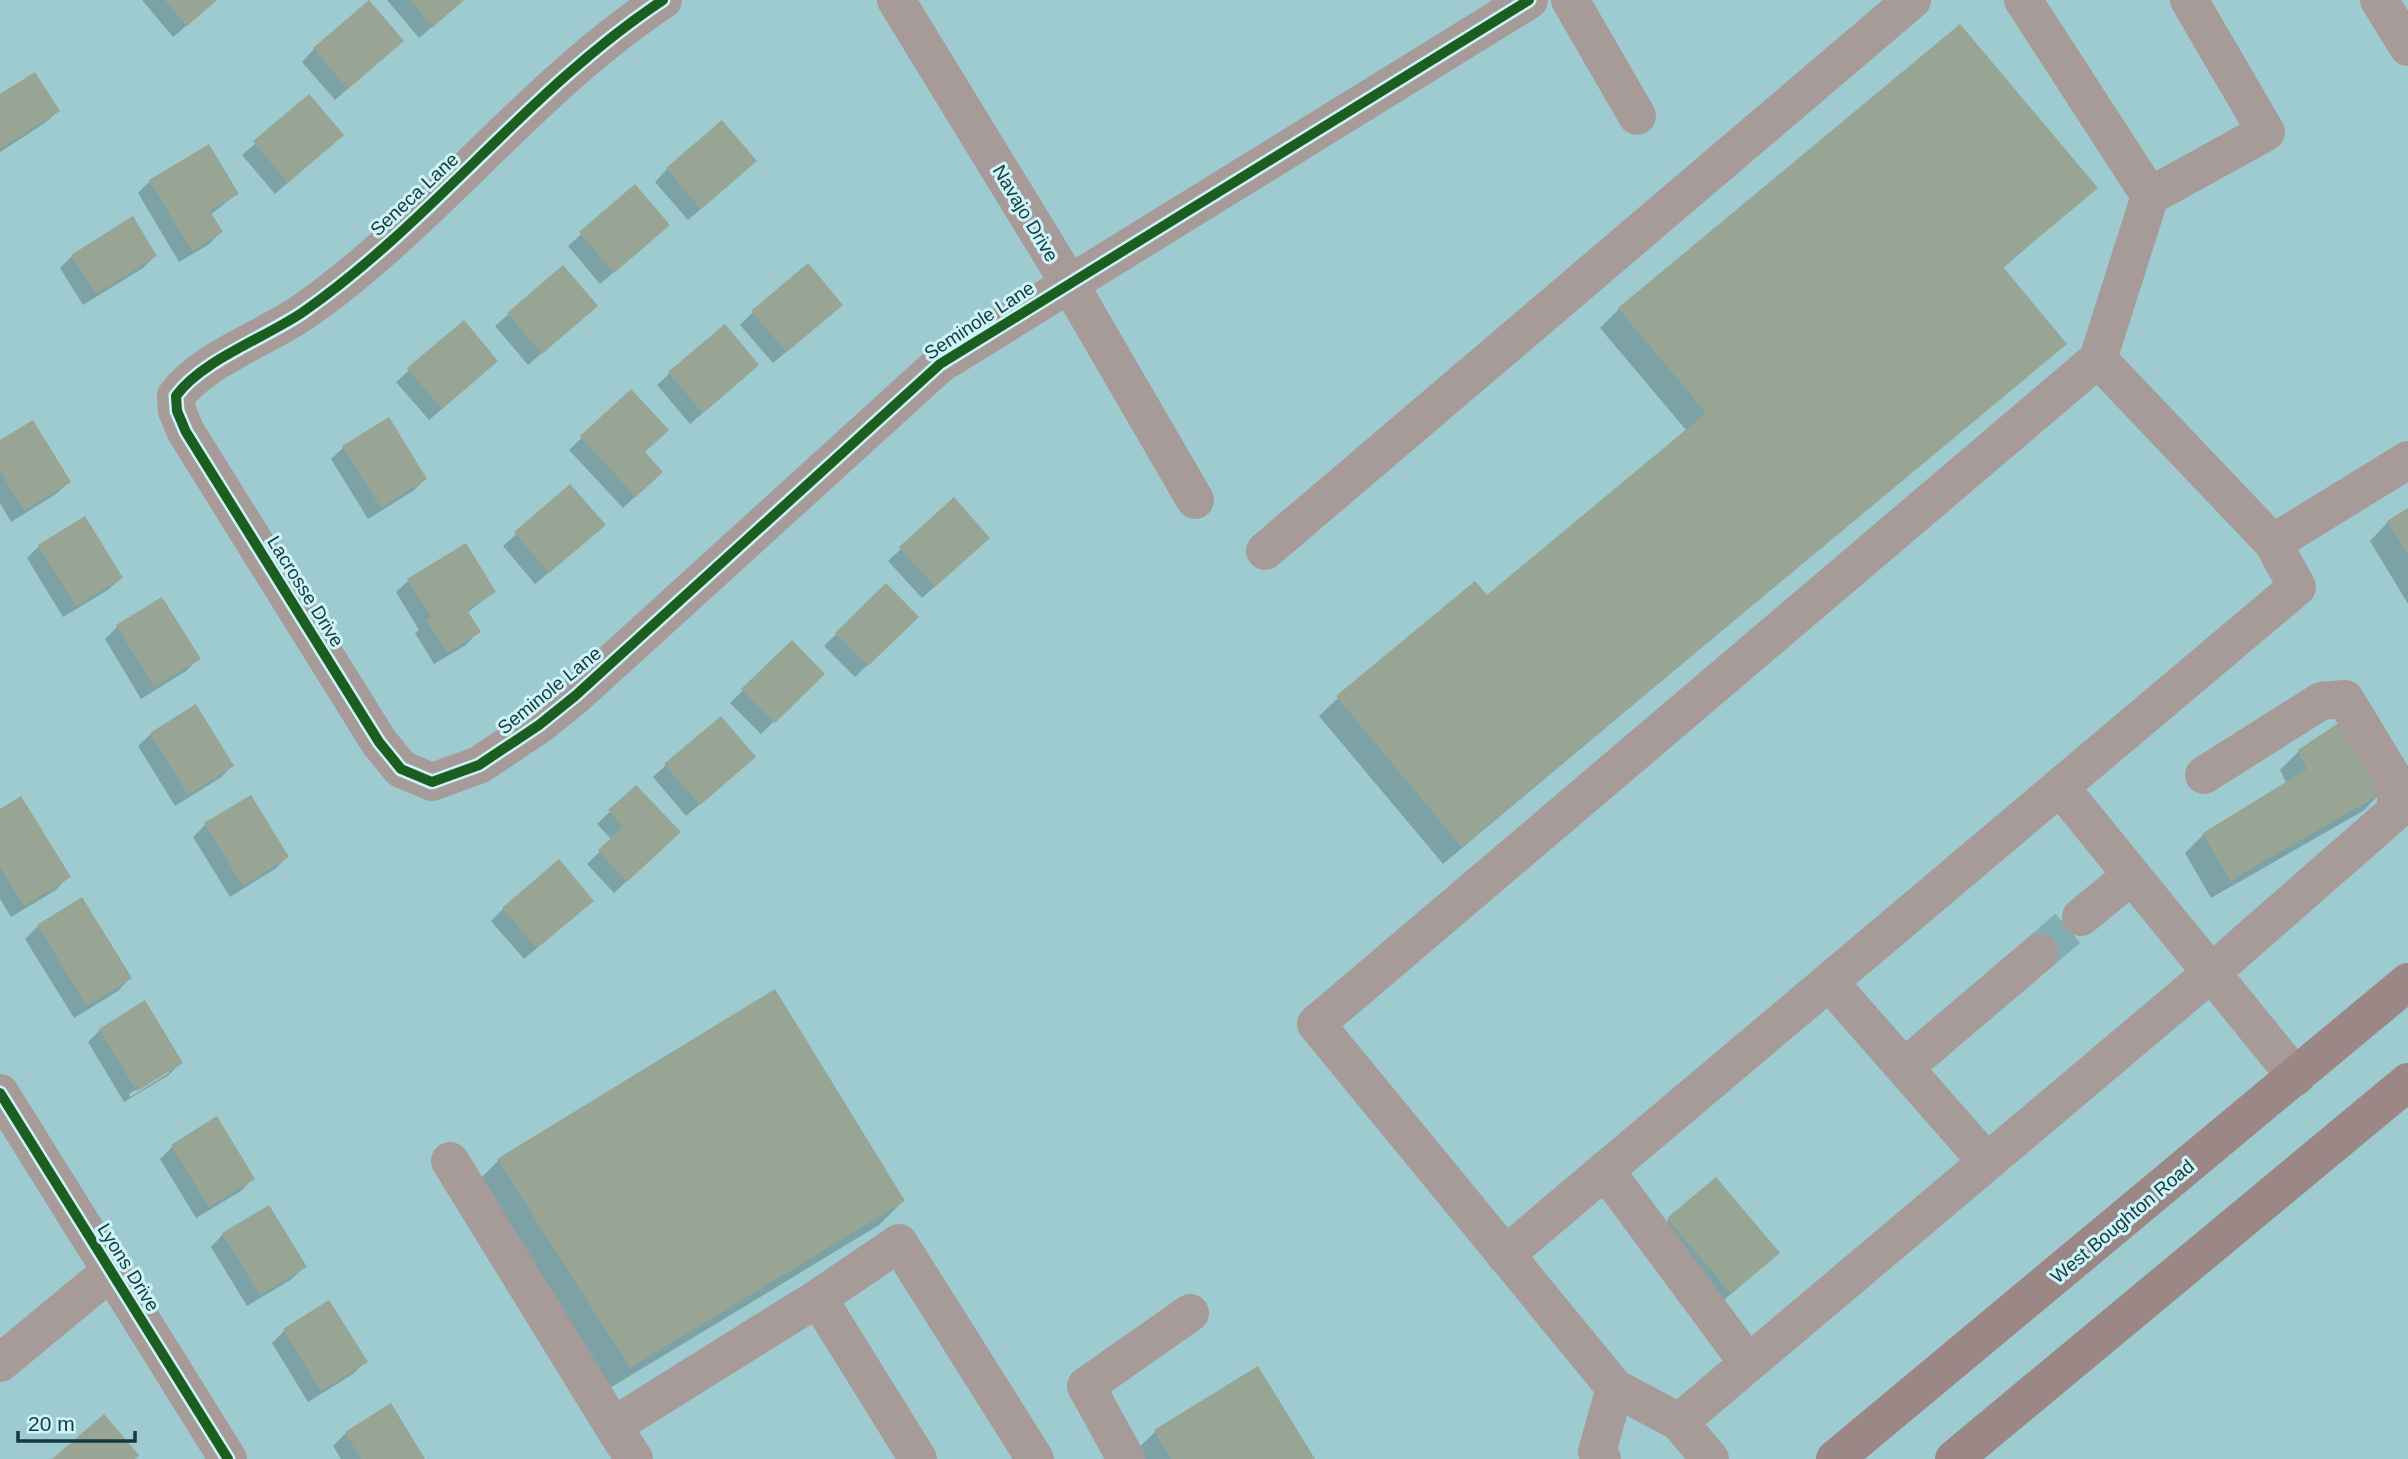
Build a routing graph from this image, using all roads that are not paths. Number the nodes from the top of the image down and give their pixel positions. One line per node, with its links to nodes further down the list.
1 (663, 0): 14 (street, Seneca Lane)
2 (896, 0): 12 (street, Navajo Drive)
3 (1529, 0): 12 (street, Seminole Lane)
4 (1570, 0): 10 (street)
5 (1912, 0): 18 (street)
6 (2023, 0): 11 (street)
7 (2189, 0): 11 (street)
8 (2383, 1): 9 (street)
9 (2408, 47)
10 (1637, 116)
11 (2150, 196): 13 (street)
12 (1069, 283): 16 (street, Navajo Drive); 20 (street, Seminole Lane)
13 (2098, 359): 17 (street); 35 (street)
14 (176, 396): 20 (street, Lacrosse Drive)
15 (2408, 460): 17 (street)
16 (1195, 500)
17 (2273, 543): 21 (street)
18 (1265, 551)
19 (2204, 775): 25 (street)
20 (432, 782)
21 (2060, 787): 22 (street); 26 (street)
22 (2122, 884): 23 (street); 25 (street)
23 (2081, 918)
24 (2039, 953): 28 (street)
25 (2211, 973): 29 (street); 33 (street)
26 (1829, 982): 28 (street); 34 (street)
27 (2408, 982): 29 (main road, West Boughton Road)
28 (1905, 1067): 33 (street)
29 (2296, 1077): 51 (main road, West Boughton Road)
30 (2408, 1083): 52 (main road)
31 (0, 1093): 36 (street, Lyons Drive)
32 (450, 1161): 43 (street)
33 (1987, 1162): 40 (street)
34 (1605, 1171): 35 (street); 40 (street)
35 (1505, 1255): 41 (street)
36 (111, 1271): 39 (street); 44 (street, Lyons Drive)
37 (818, 1298): 43 (street); 46 (street); 47 (street)
38 (1190, 1313): 48 (street)
39 (0, 1363)
40 (1748, 1363): 42 (street)
41 (1615, 1388): 42 (street); 49 (street)
42 (1679, 1422): 50 (street)
43 (613, 1426): 45 (street)
44 (228, 1459)
45 (634, 1459)
46 (918, 1459)
47 (1035, 1459)
48 (1126, 1459)
49 (1602, 1459)
50 (1710, 1459)
51 (1835, 1459)
52 (1954, 1459)

